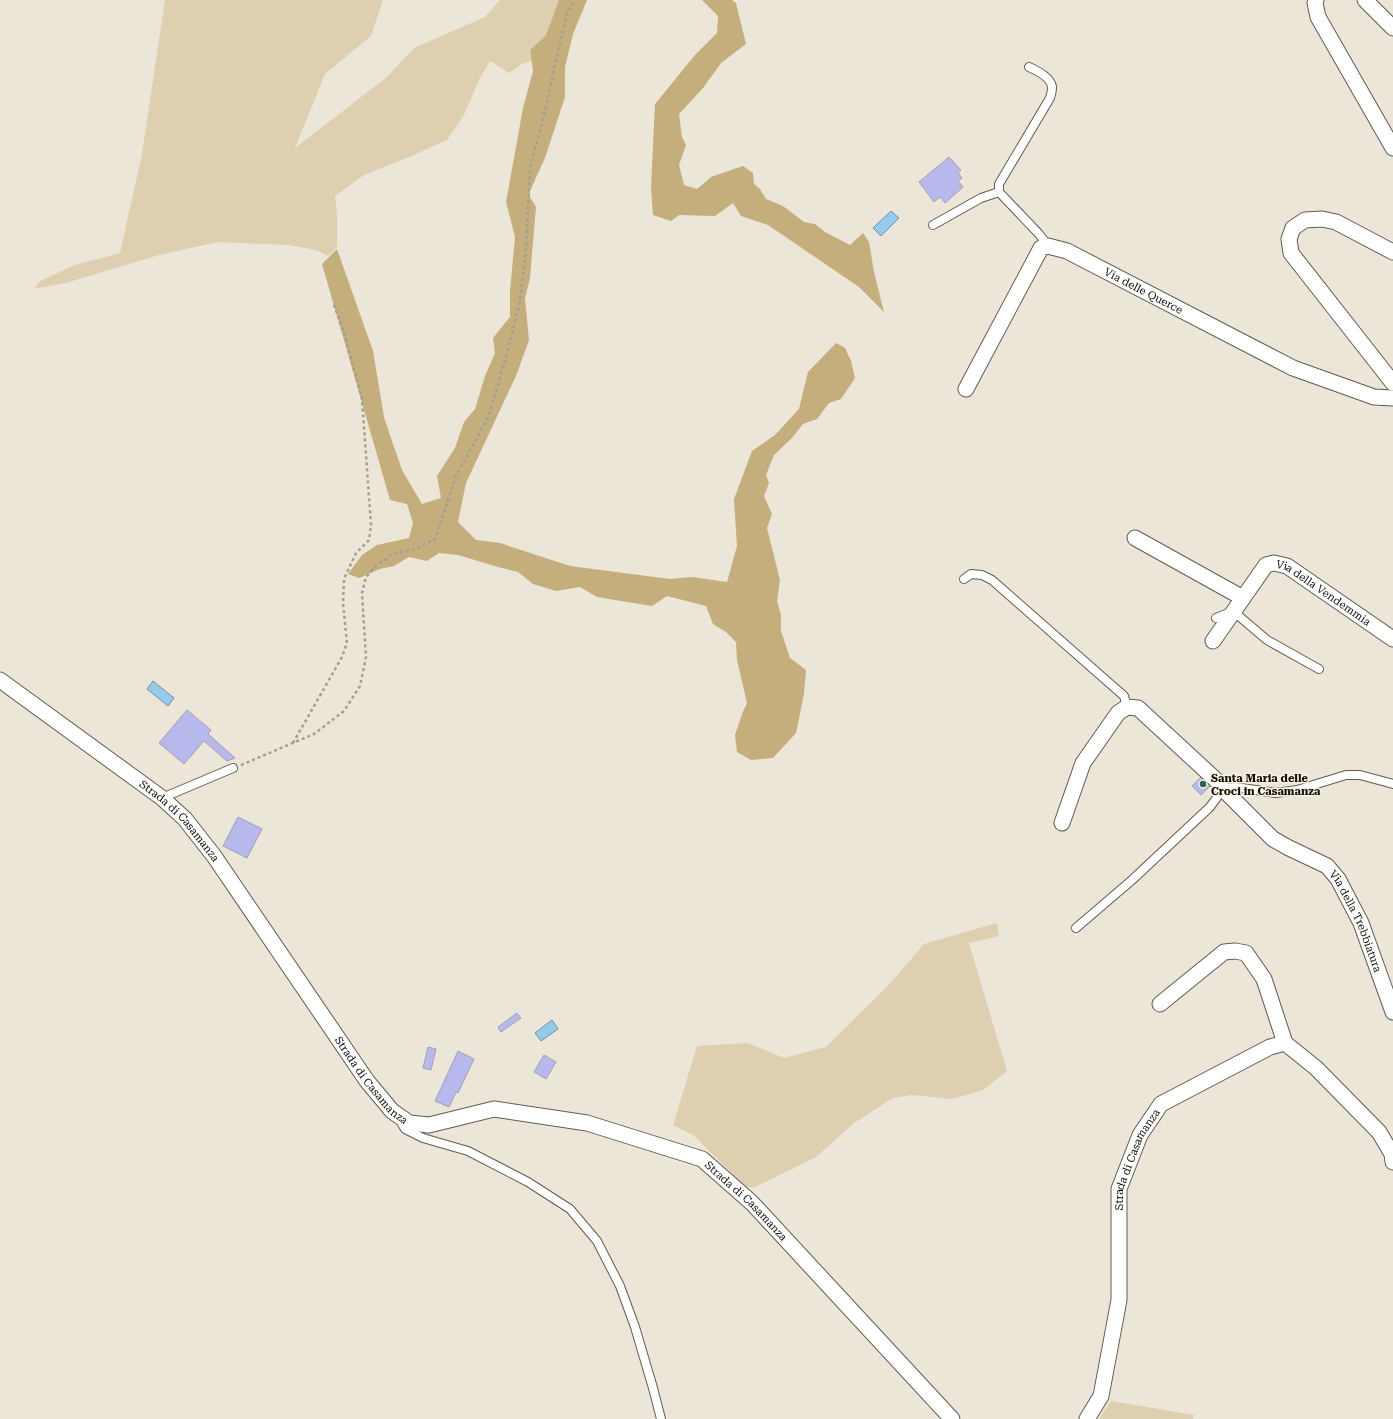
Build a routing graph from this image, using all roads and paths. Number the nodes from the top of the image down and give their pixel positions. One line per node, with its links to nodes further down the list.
1 (575, 0): 25 (path)
2 (1316, 0): 6 (street)
3 (1365, 0): 4 (street)
4 (1393, 28)
5 (1029, 67): 7 (lane)
6 (1393, 148)
7 (999, 192): 8 (lane); 9 (lane)
8 (933, 225)
9 (1048, 246): 13 (street); 14 (street, Via delle Querce)
10 (1393, 252): 12 (street)
11 (334, 305): 25 (path)
12 (1393, 383)
13 (966, 389)
14 (1393, 398)
15 (1135, 538): 17 (street)
16 (964, 579): 24 (lane)
17 (1243, 598): 18 (street, Via della Vendemmia); 20 (street, Via della Vendemmia)
18 (1233, 611): 19 (lane); 21 (street, Via della Vendemmia); 22 (lane)
19 (1216, 618)
20 (1393, 638)
21 (1212, 641)
22 (1319, 669)
23 (0, 680): 29 (street, Strada di Casamanza)
24 (1127, 707): 28 (street, Via della Trebbiatura); 30 (street)
25 (293, 743): 26 (path)
26 (232, 768): 29 (lane)
27 (1393, 784): 28 (lane)
28 (1223, 789): 31 (lane); 33 (street, Via della Trebbiatura)
29 (162, 798): 35 (street, Strada di Casamanza)
30 (1062, 823)
31 (1076, 928)
32 (1160, 1004): 34 (street)
33 (1393, 1012)
34 (1285, 1043): 36 (street); 39 (street, Strada di Casamanza)
35 (392, 1111): 37 (lane); 38 (street, Strada di Casamanza)
36 (1393, 1156)
37 (661, 1419)
38 (952, 1419)
39 (1087, 1419)

